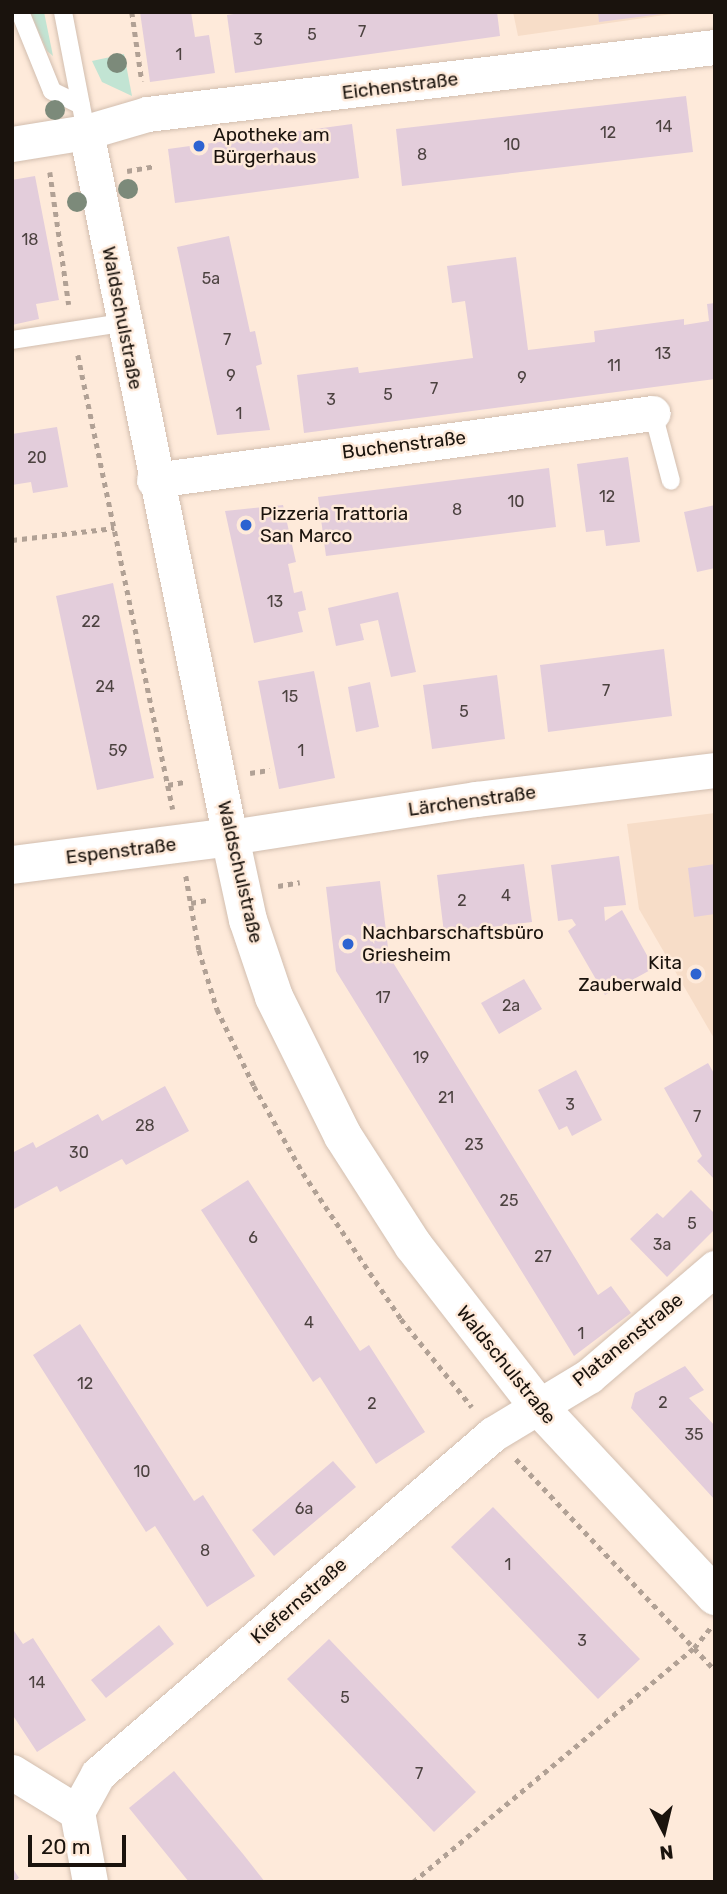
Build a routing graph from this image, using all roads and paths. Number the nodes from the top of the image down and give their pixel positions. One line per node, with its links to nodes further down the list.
1 (20, 12): 6 (lane)
2 (62, 12): 6 (lane, Waldschulstraße)
3 (132, 12): 5 (path)
4 (715, 47): 6 (street, Eichenstraße)
5 (143, 84)
6 (84, 118): 7 (street, Eichenstraße); 11 (street, Waldschulstraße)
7 (12, 144)
8 (47, 161): 12 (path)
9 (155, 166): 10 (path)
10 (119, 173)
11 (122, 323): 12 (lane); 15 (street, Waldschulstraße)
12 (72, 330): 13 (lane); 17 (path)
13 (12, 340)
14 (653, 413): 15 (street, Buchenstraße); 16 (lane)
15 (154, 480): 25 (street, Waldschulstraße)
16 (671, 481)
17 (114, 528): 18 (path); 23 (path)
18 (12, 540)
19 (270, 770): 21 (path)
20 (715, 770): 25 (street, Lärchenstraße)
21 (243, 775)
22 (184, 782): 23 (path)
23 (168, 785): 24 (path)
24 (173, 808)
25 (230, 837): 26 (street, Espenstraße); 34 (street, Waldschulstraße)
26 (12, 865)
27 (187, 878): 31 (path)
28 (300, 883): 29 (path)
29 (278, 886)
30 (206, 900): 31 (path)
31 (191, 903): 32 (path)
32 (199, 950)
33 (715, 1268): 34 (street, Platanenstraße)
34 (538, 1406): 35 (street, Waldschulstraße); 38 (street, Kiefernstraße)
35 (715, 1596)
36 (715, 1622): 40 (path)
37 (12, 1772): 38 (street)
38 (77, 1812): 39 (street)
39 (90, 1882)
40 (412, 1882)

